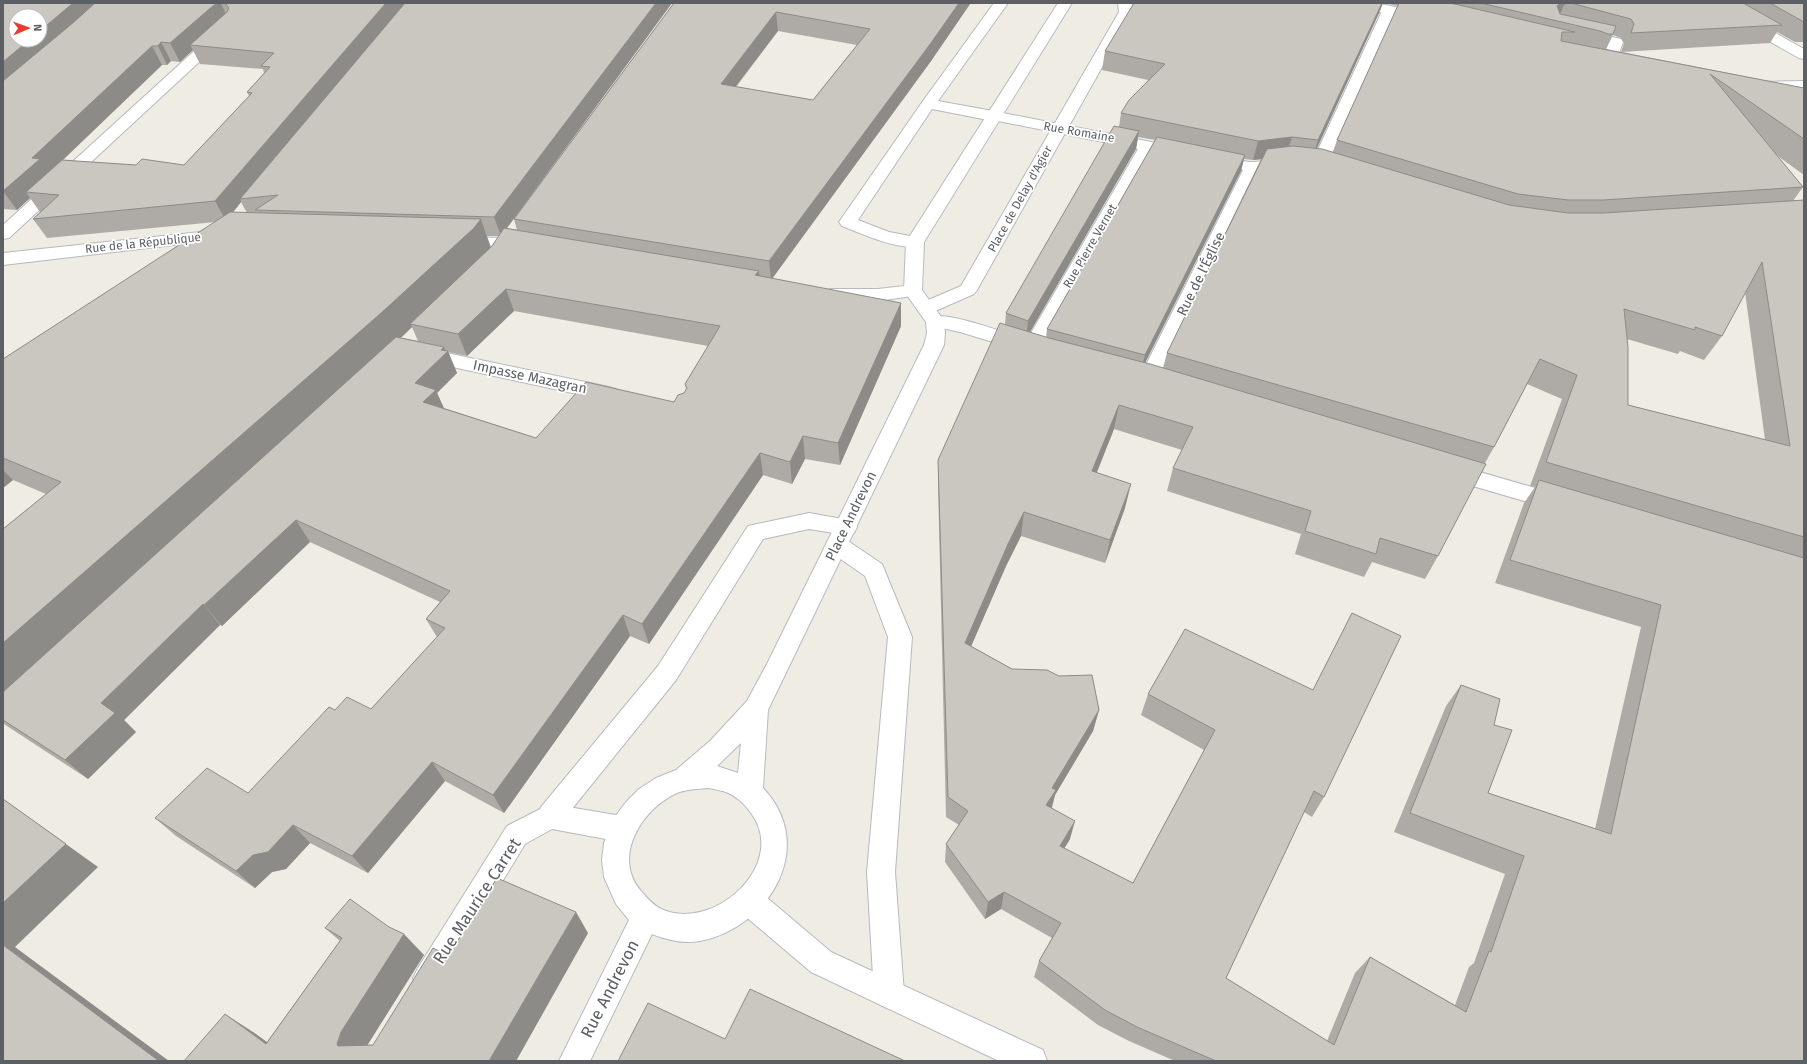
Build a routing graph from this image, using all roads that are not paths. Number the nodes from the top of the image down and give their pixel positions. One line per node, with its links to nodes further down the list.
1 (1001, 3): 14 (street)
2 (1065, 3): 15 (street)
3 (1125, 3): 16 (street, Place de Delay d'Agier)
4 (1356, 3): 6 (street)
5 (1712, 3): 10 (street)
6 (1389, 11): 7 (street); 18 (street)
7 (1435, 19)
8 (229, 27): 19 (street)
9 (1572, 31): 11 (street)
10 (1804, 55)
11 (1625, 68)
12 (1804, 85): 13 (street)
13 (1743, 86)
14 (928, 104): 15 (street, Rue Romaine); 22 (street)
15 (994, 116): 16 (street, Rue Romaine); 22 (street)
16 (1060, 129): 17 (street, Rue Romaine); 29 (street, Place de Delay d'Agier)
17 (1148, 145): 18 (street, Rue Romaine); 31 (street, Rue Pierre Vernet)
18 (1253, 167): 33 (street, Rue de l'Église)
19 (3, 234)
20 (511, 237): 21 (street); 23 (street); 26 (street)
21 (444, 241)
22 (915, 242): 27 (street)
23 (537, 248)
24 (204, 253): 25 (street, Rue de la République)
25 (3, 258)
26 (493, 263)
27 (913, 291): 28 (street); 29 (street)
28 (814, 294)
29 (930, 315): 31 (street); 37 (street, Place Andrevon)
30 (419, 334): 34 (street, Impasse Mazagran)
31 (1032, 348): 32 (street)
32 (1053, 356)
33 (1126, 375)
34 (626, 398)
35 (1430, 465): 36 (street)
36 (1575, 509)
37 (842, 536): 38 (street, Place Andrevon); 41 (street); 45 (street)
38 (756, 709): 39 (street, Place Andrevon); 40 (street, Place Andrevon)
39 (685, 778): 40 (street, Place Andrevon); 42 (street, Place Andrevon)
40 (750, 792): 43 (street, Place Andrevon)
41 (550, 816): 42 (street); 46 (street, Rue Maurice Carret)
42 (622, 829): 44 (street, Place Andrevon)
43 (749, 901): 44 (street, Place Andrevon); 45 (street)
44 (646, 917): 47 (street, Rue Andrevon)
45 (888, 994): 48 (street)
46 (414, 1001)
47 (574, 1061)
48 (1032, 1061)

